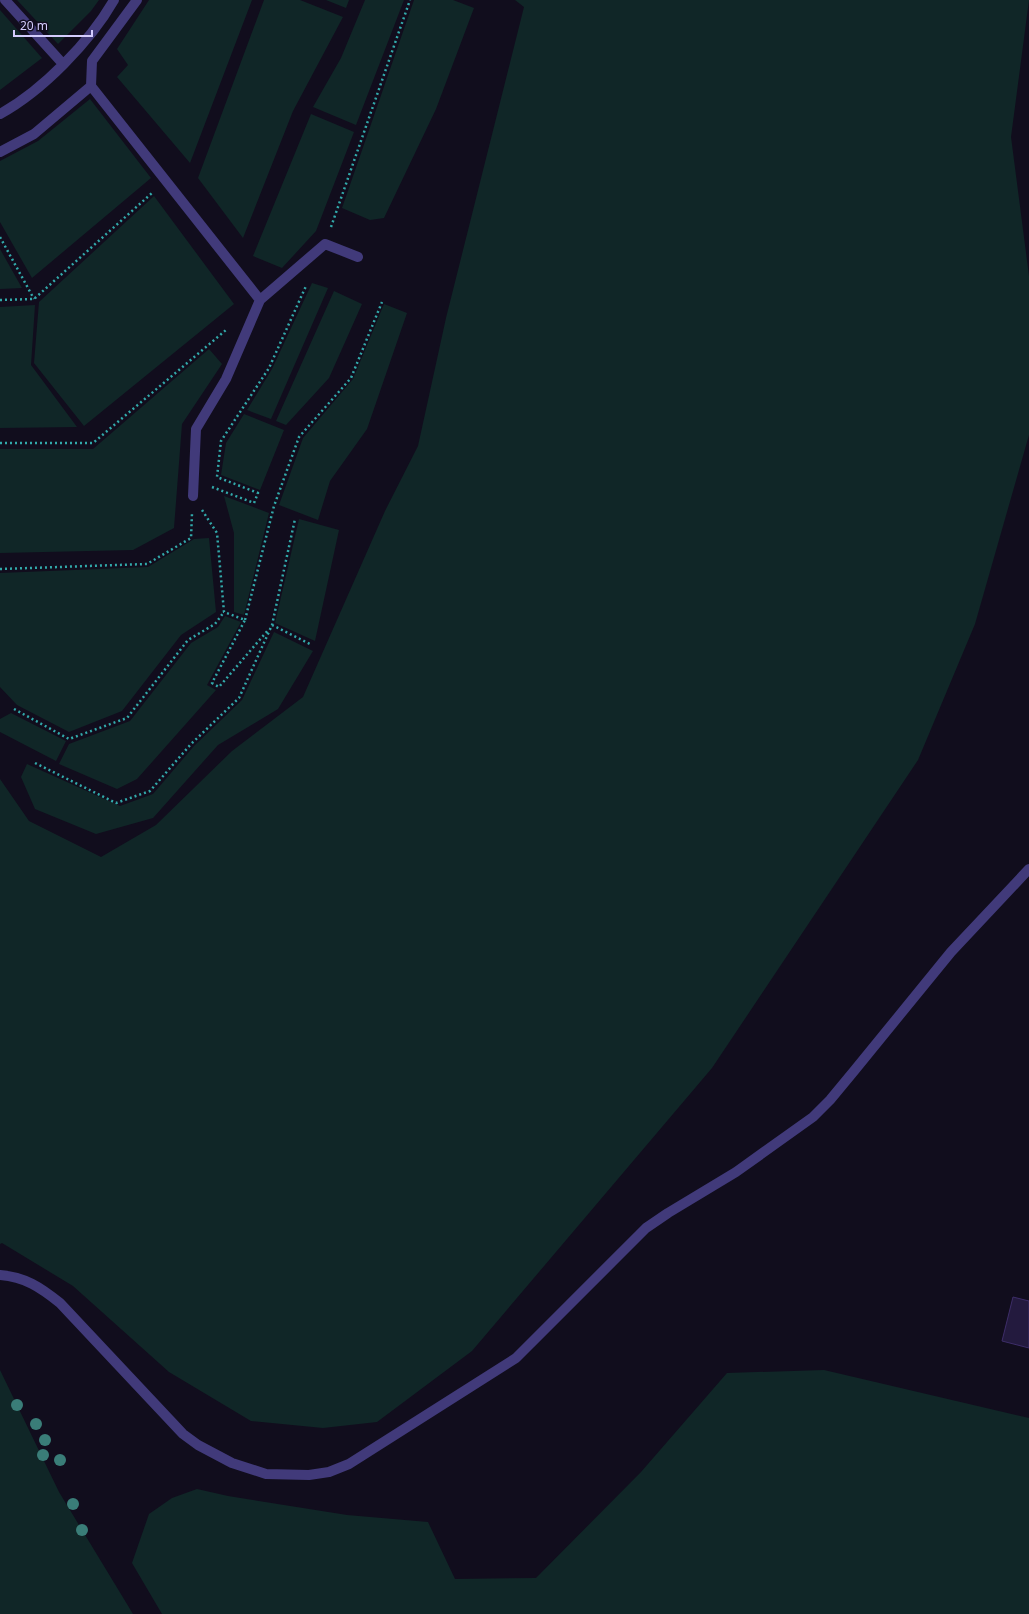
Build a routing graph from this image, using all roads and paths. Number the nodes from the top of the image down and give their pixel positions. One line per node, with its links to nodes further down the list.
1 (5, 0): 5 (street)
2 (114, 0): 5 (street)
3 (137, 0): 6 (street)
4 (410, 0): 11 (path)
5 (63, 64): 7 (street)
6 (92, 86): 8 (street); 16 (street)
7 (0, 114)
8 (0, 152)
9 (154, 191): 14 (path)
10 (0, 237): 14 (path)
11 (325, 244): 12 (street); 16 (street)
12 (358, 257)
13 (306, 286): 20 (path)
14 (34, 299): 15 (path)
15 (0, 300)
16 (260, 300): 20 (street)
17 (382, 302): 24 (path)
18 (230, 326): 19 (path)
19 (0, 443)
20 (193, 496): 22 (path); 23 (path)
21 (295, 519): 25 (path)
22 (0, 569)
23 (224, 612): 24 (path); 27 (path)
24 (245, 620): 25 (path)
25 (272, 625): 26 (path); 28 (path)
26 (312, 645)
27 (14, 709)
28 (35, 763)
29 (1029, 869): 30 (street)
30 (0, 1275)

